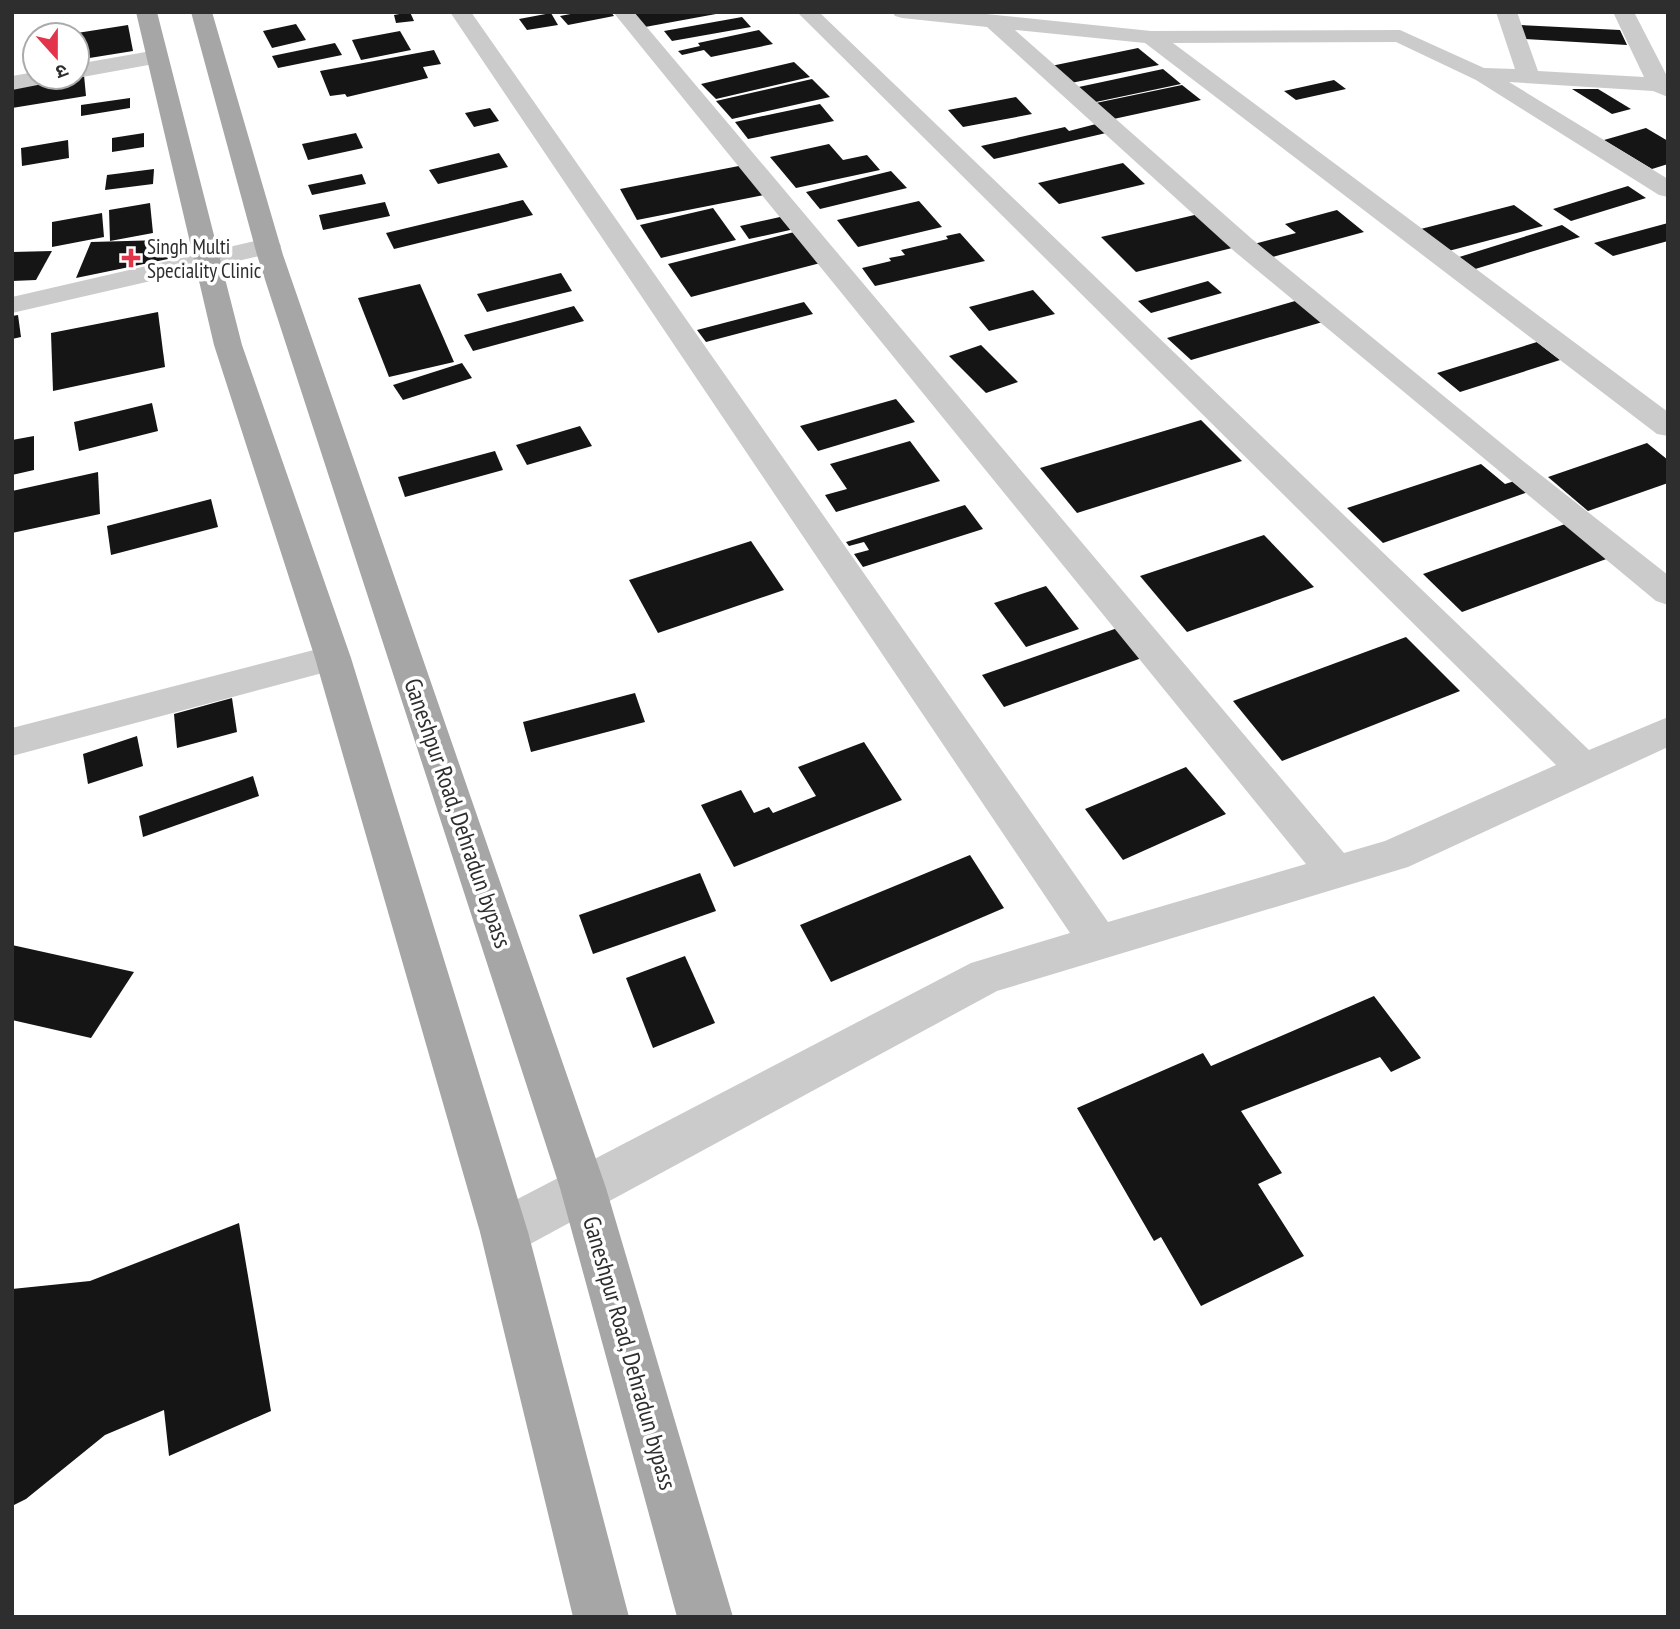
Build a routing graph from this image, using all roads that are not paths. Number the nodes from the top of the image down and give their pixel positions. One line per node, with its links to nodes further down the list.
1 (146, 12): 13 (main road)
2 (201, 12): 19 (main road, Ganeshpur Road, Dehradun bypass)
3 (460, 12): 29 (street)
4 (624, 12): 28 (street)
5 (807, 12): 27 (street)
6 (902, 12): 10 (street)
7 (1242, 12): 12 (street)
8 (1506, 12): 16 (street)
9 (1623, 12): 17 (street)
10 (993, 22): 11 (street); 23 (street)
11 (1152, 37): 12 (street); 22 (street)
12 (1244, 37): 15 (street)
13 (157, 57): 14 (street); 20 (main road)
14 (91, 69)
15 (1480, 74): 16 (street); 18 (street)
16 (1529, 77): 17 (street)
17 (1665, 87)
18 (1668, 190)
19 (268, 246): 20 (street); 30 (main road, Ganeshpur Road, Dehradun bypass)
20 (207, 260): 21 (street); 24 (main road)
21 (12, 305)
22 (1668, 427)
23 (1668, 593)
24 (333, 658): 26 (street); 31 (main road)
25 (1668, 731): 27 (street)
26 (12, 743)
27 (1584, 769): 28 (street)
28 (1336, 872): 29 (street)
29 (1099, 942): 30 (street)
30 (583, 1188): 31 (street); 33 (main road, Ganeshpur Road, Dehradun bypass)
31 (504, 1232): 32 (main road)
32 (601, 1617)
33 (705, 1617)

